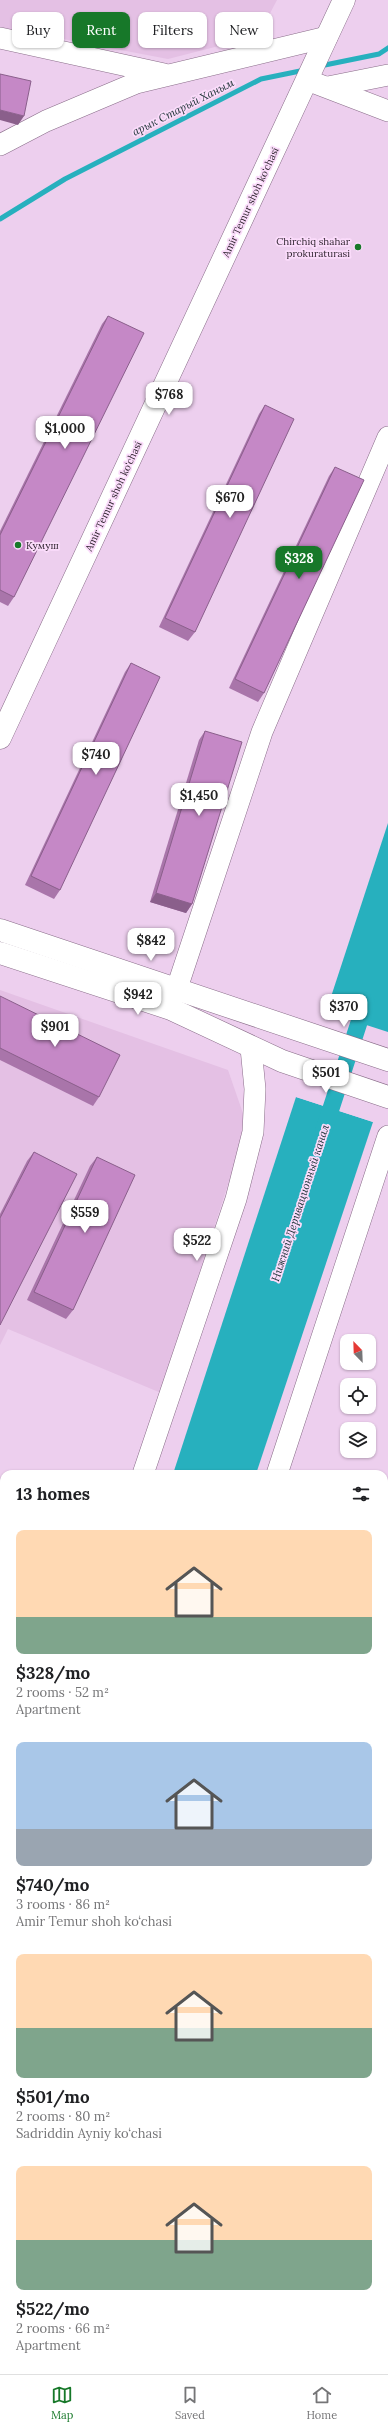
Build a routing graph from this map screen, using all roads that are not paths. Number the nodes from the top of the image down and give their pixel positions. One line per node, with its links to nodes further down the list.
1 (344, 0): 3 (main road)
2 (0, 38): 4 (street)
3 (324, 44): 4 (street); 6 (main road, Amir Temur shoh ko‘chasi)
4 (168, 75): 9 (street)
5 (388, 75): 7 (street)
6 (307, 80): 7 (street); 11 (main road, Amir Temur shoh ko‘chasi)
7 (328, 87): 8 (street)
8 (388, 111)
9 (0, 145)
10 (388, 437): 14 (street)
11 (0, 738)
12 (0, 930): 14 (main road)
13 (0, 953): 15 (main road)
14 (177, 988): 16 (main road)
15 (251, 1048): 17 (main road); 19 (street)
16 (388, 1060)
17 (385, 1096)
18 (388, 1136): 20 (street)
19 (144, 1470)
20 (278, 1470)

